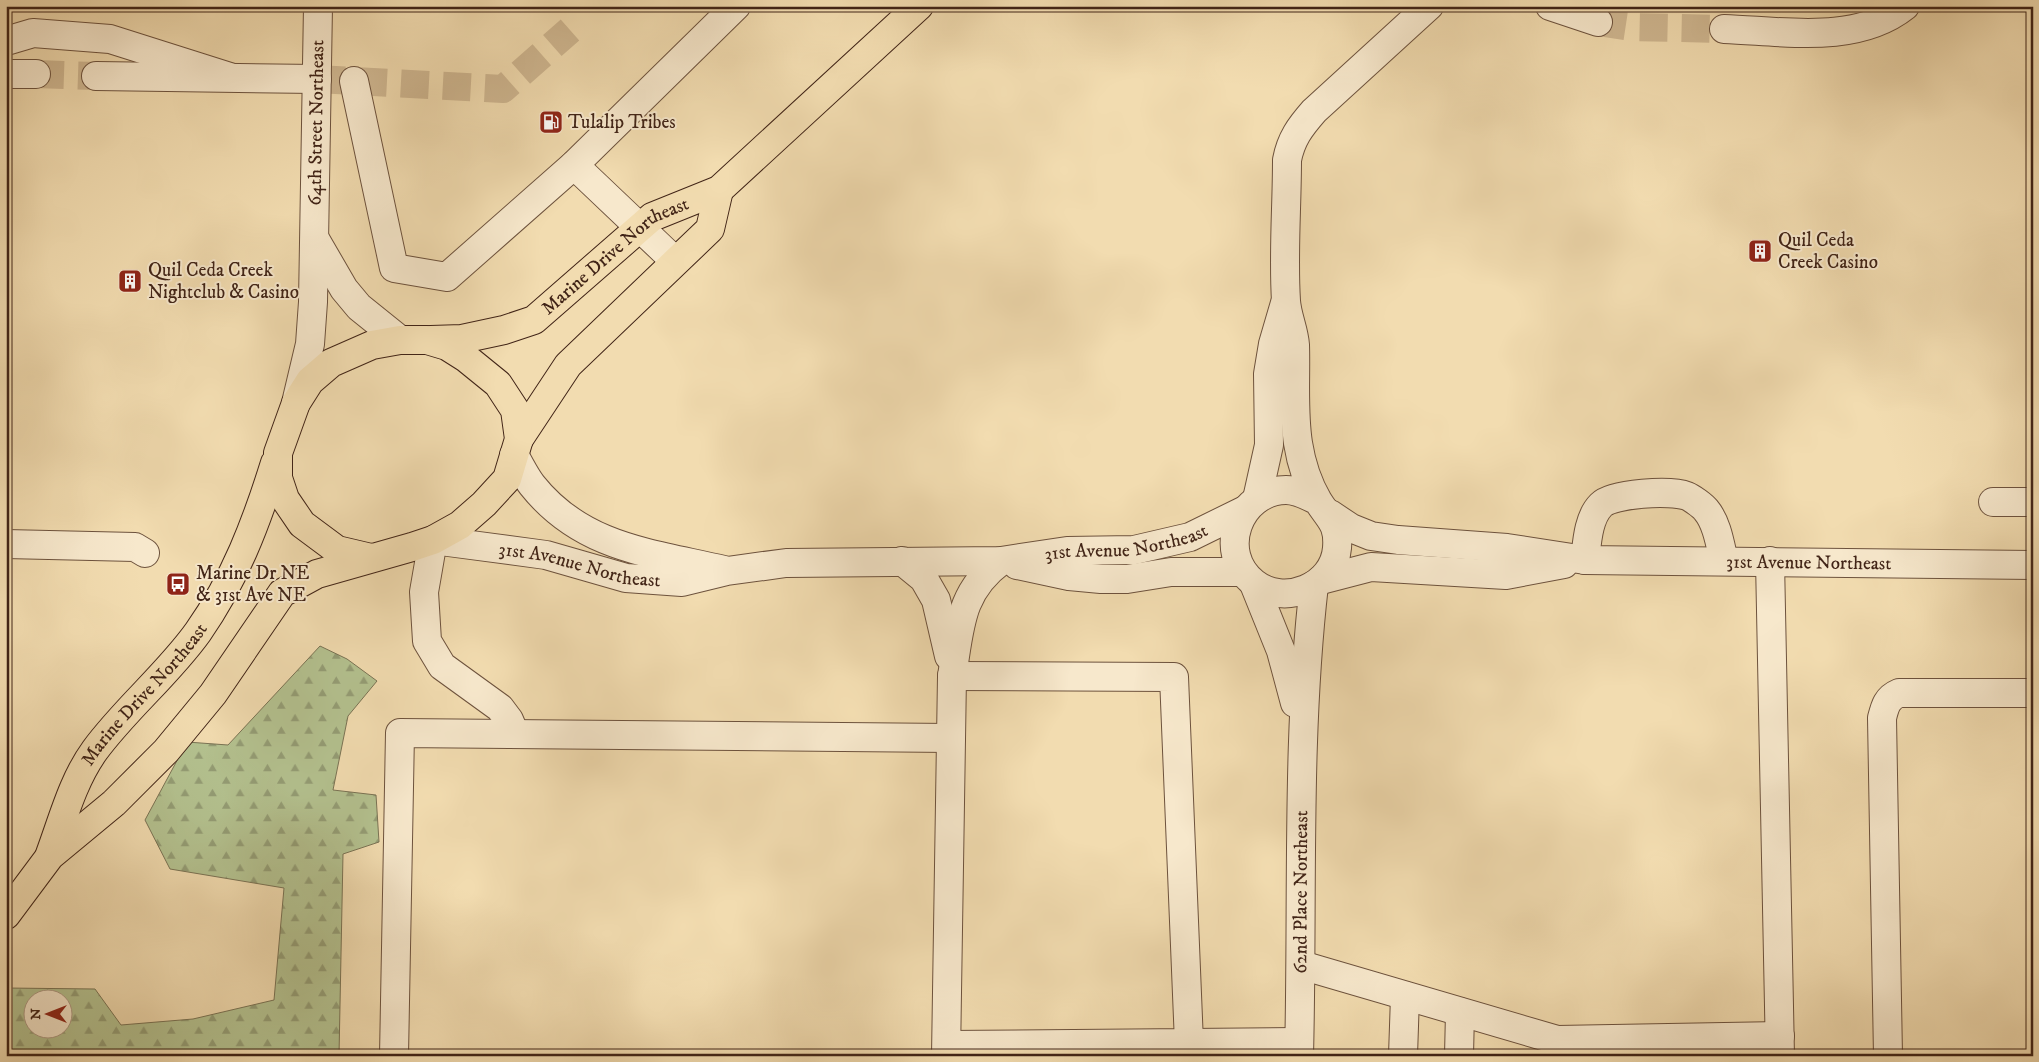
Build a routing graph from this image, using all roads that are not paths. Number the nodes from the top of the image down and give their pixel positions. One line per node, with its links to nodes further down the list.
1 (318, 6): 14 (street, 64th Street Northeast)
2 (736, 6): 16 (street)
3 (919, 6): 17 (main road, Marine Drive Northeast)
4 (1429, 6): 21 (street)
5 (1550, 6): 7 (street)
6 (1905, 6): 8 (street)
7 (1598, 22)
8 (1724, 29)
9 (6, 41): 13 (street)
10 (6, 74): 11 (street)
11 (36, 74)
12 (96, 76): 13 (street)
13 (230, 77): 14 (street)
14 (317, 79): 19 (street, 64th Street Northeast)
15 (354, 81): 16 (street)
16 (574, 165): 18 (street)
17 (719, 190): 18 (main road, Marine Drive Northeast); 20 (main road, Marine Drive Northeast)
18 (640, 228): 20 (street); 23 (main road, Marine Drive Northeast)
19 (315, 239): 22 (street); 24 (street, 64th Street Northeast)
20 (675, 261): 25 (main road, Marine Drive Northeast)
21 (1286, 302): 29 (street); 30 (street)
22 (400, 340): 23 (main road, Marine Drive Northeast); 24 (main road, Marine Drive Northeast)
23 (427, 340): 25 (main road)
24 (296, 403): 26 (main road, Marine Drive Northeast)
25 (516, 447): 31 (main road, Marine Drive Northeast); 41 (street, 31st Avenue Northeast)
26 (278, 453): 34 (main road); 49 (main road, Marine Drive Northeast)
27 (1993, 502): 28 (street)
28 (2033, 502)
29 (1251, 504): 30 (street); 37 (street, 31st Avenue Northeast); 42 (street)
30 (1324, 508): 35 (street, 31st Avenue Northeast); 43 (street)
31 (432, 540): 34 (main road, Marine Drive Northeast); 41 (street, 31st Avenue Northeast); 47 (street)
32 (6, 544): 33 (street)
33 (145, 553)
34 (371, 558): 49 (main road, Marine Drive Northeast)
35 (1585, 560): 38 (street, 31st Avenue Northeast); 38 (street); 43 (street, 31st Avenue Northeast)
36 (902, 561): 37 (street, 31st Avenue Northeast); 41 (street, 31st Avenue Northeast); 44 (street)
37 (1001, 561): 42 (street, 31st Avenue Northeast); 44 (street)
38 (1724, 561): 39 (street, 31st Avenue Northeast)
39 (1770, 561): 40 (street, 31st Avenue Northeast); 55 (street)
40 (2033, 565)
41 (728, 571)
42 (1249, 578): 43 (street); 46 (street, 62nd Place Northeast)
43 (1317, 582): 46 (street, 62nd Place Northeast)
44 (952, 676): 48 (street); 54 (street)
45 (2033, 693): 61 (street)
46 (1302, 729): 51 (street, 62nd Place Northeast)
47 (515, 734): 48 (street); 58 (street)
48 (951, 738): 57 (street)
49 (50, 856): 50 (main road, Marine Drive Northeast)
50 (6, 914)
51 (1301, 965): 52 (street); 56 (street, 62nd Place Northeast)
52 (1404, 996): 53 (street); 59 (street)
53 (1460, 1012): 55 (street); 60 (street)
54 (1189, 1043): 56 (street); 57 (street)
55 (1780, 1046)
56 (1299, 1049)
57 (946, 1050)
58 (394, 1056)
59 (1403, 1056)
60 (1459, 1056)
61 (1888, 1056)

